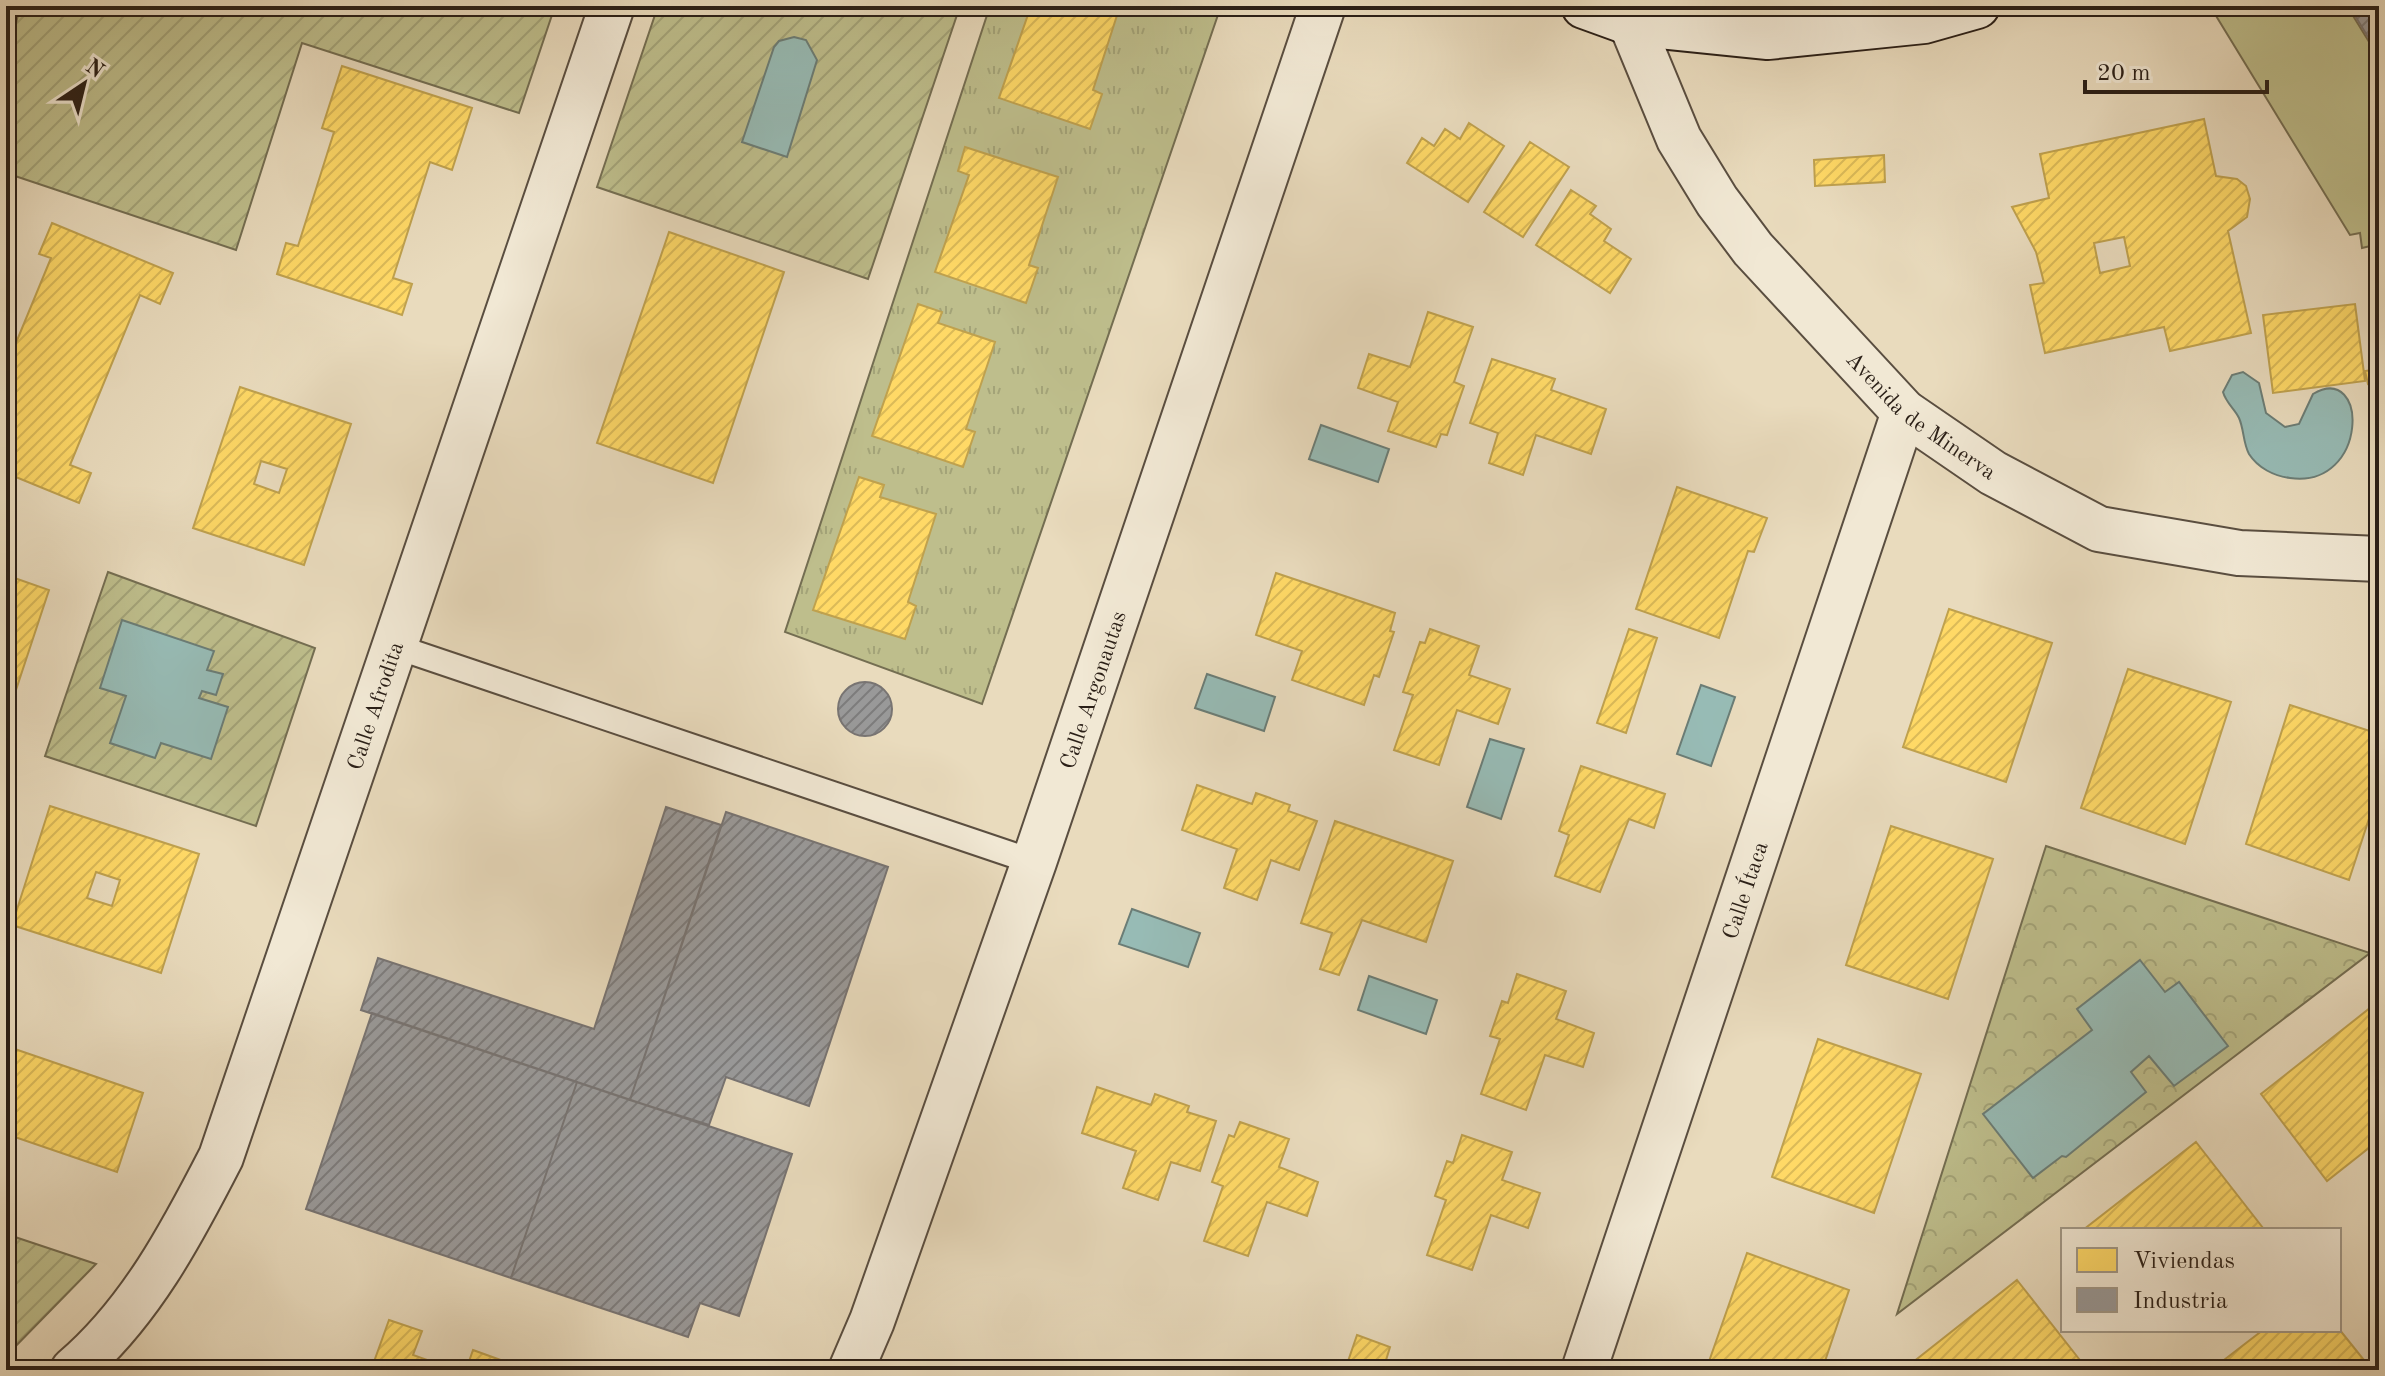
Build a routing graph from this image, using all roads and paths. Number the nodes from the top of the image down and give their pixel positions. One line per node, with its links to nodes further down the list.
1 (612, 6): 8 (street, Calle Afrodita)
2 (1323, 6): 9 (street, Calle Argonautas)
3 (1584, 6): 5 (street)
4 (1977, 6): 5 (street)
5 (1631, 23): 6 (street, Avenida de Minerva)
6 (1904, 412): 7 (street, Avenida de Minerva); 12 (street, Calle Ítaca)
7 (2379, 559)
8 (394, 646): 9 (lane); 10 (street, Calle Afrodita)
9 (1034, 862): 11 (street, Calle Argonautas)
10 (73, 1370)
11 (851, 1370)
12 (1584, 1370)

